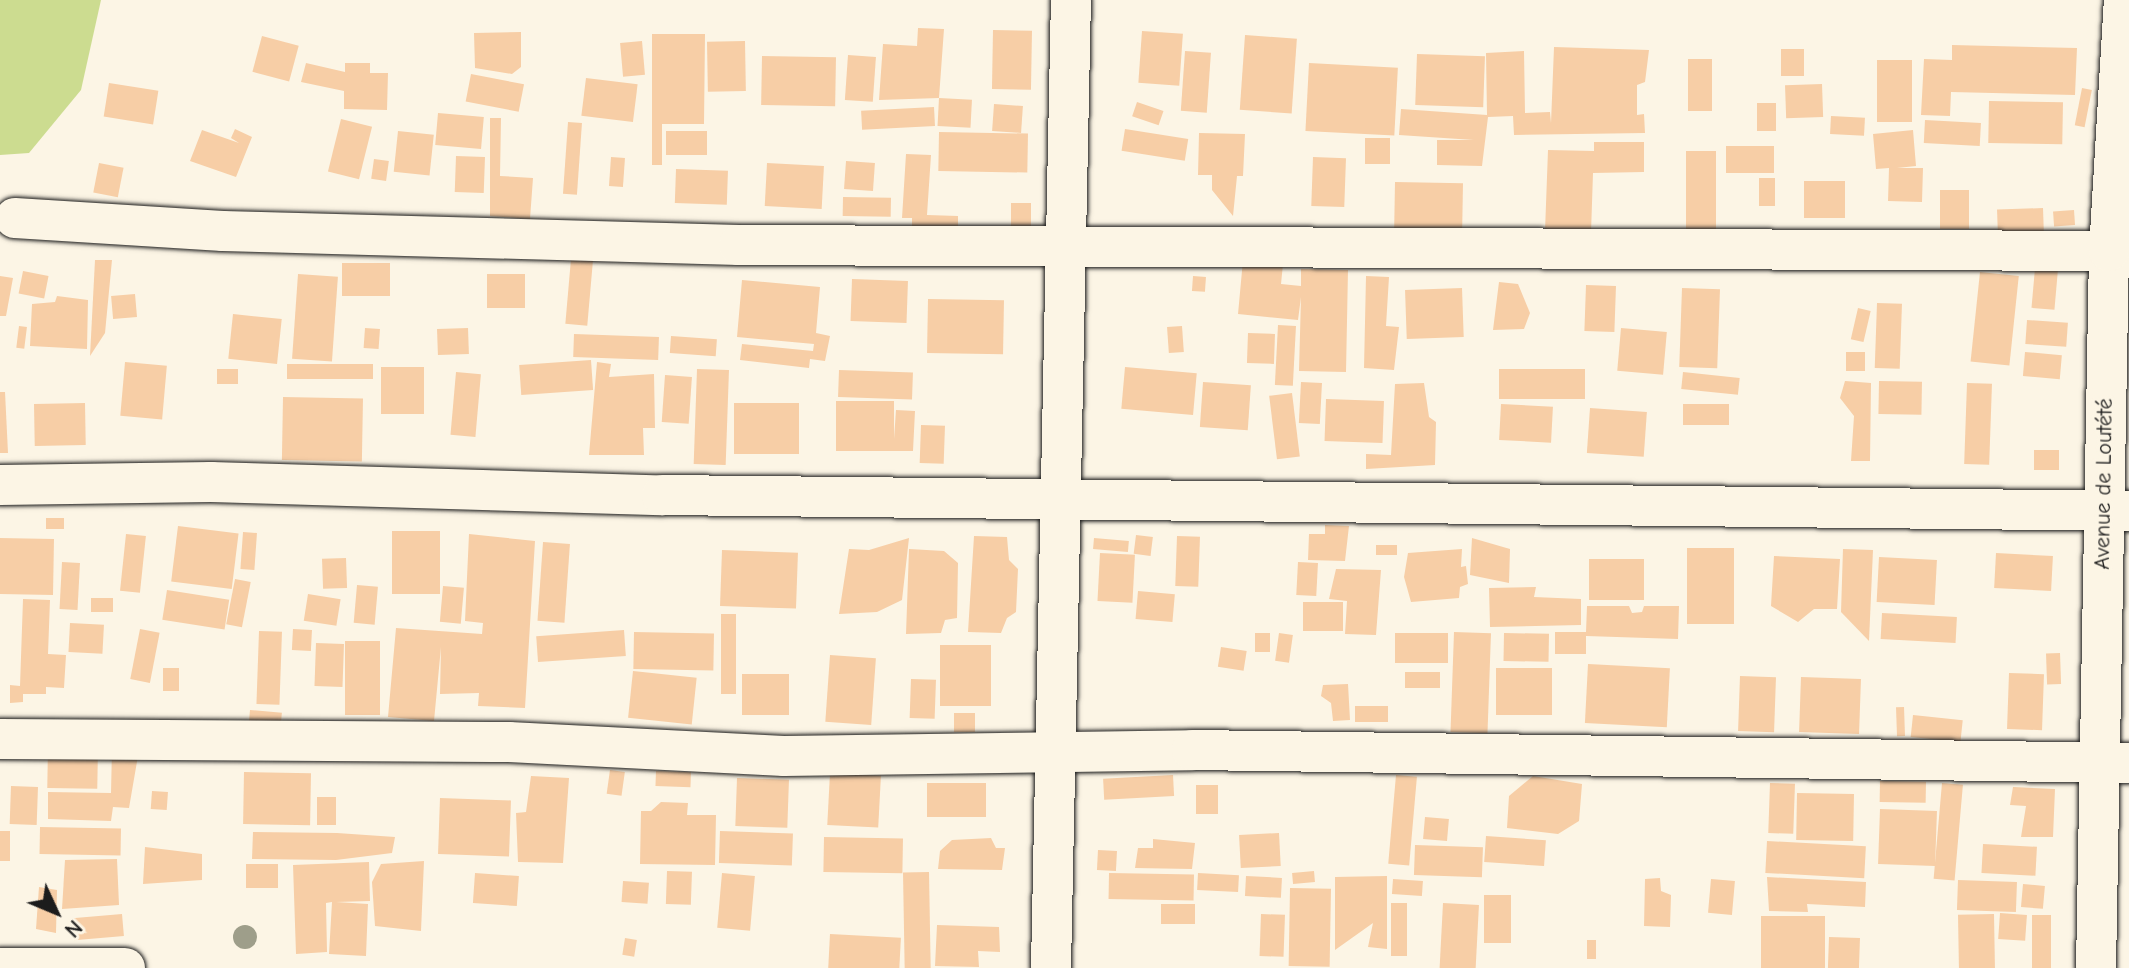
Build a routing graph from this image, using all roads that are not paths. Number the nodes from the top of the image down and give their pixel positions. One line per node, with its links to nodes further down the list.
1 (1071, 0): 4 (street)
2 (2124, 0): 5 (street, Avenue de Loutété)
3 (15, 218): 4 (street)
4 (1064, 247): 5 (street); 7 (street)
5 (2119, 251): 8 (street, Avenue de Loutété)
6 (0, 485): 7 (street)
7 (1061, 501): 8 (street); 10 (street)
8 (2116, 511): 11 (street, Avenue de Loutété)
9 (0, 739): 10 (street)
10 (1056, 752): 11 (street); 14 (street)
11 (2114, 762): 15 (street, Avenue de Loutété)
12 (0, 968): 13 (street)
13 (125, 968)
14 (1051, 968)
15 (2096, 968)

